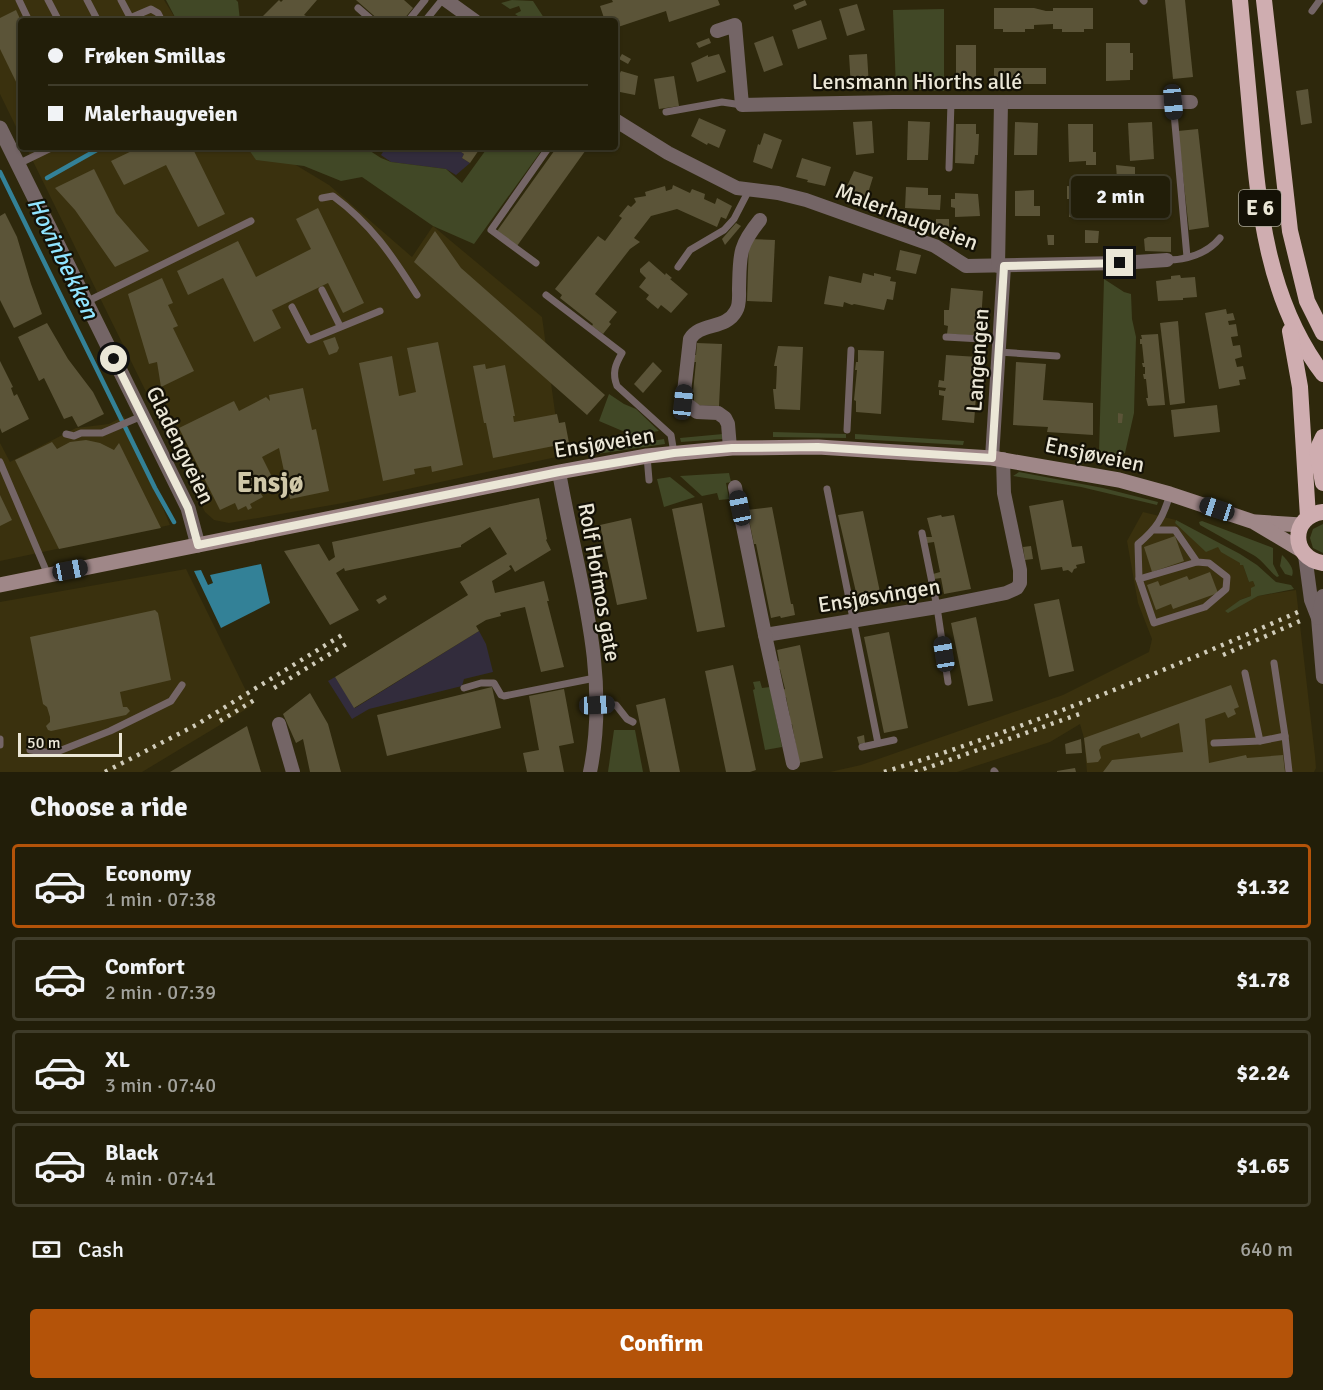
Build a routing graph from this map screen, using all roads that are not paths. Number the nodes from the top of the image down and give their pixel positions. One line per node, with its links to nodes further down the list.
1 (19, 0): 12 (lane)
2 (48, 0): 13 (lane)
3 (87, 0): 14 (lane)
4 (121, 0): 15 (lane)
5 (425, 0): 19 (lane)
6 (444, 0): 20 (lane); 21 (street)
7 (1240, 0): 52 (highway, E 6)
8 (1264, 0): 45 (highway, E 6)
9 (1320, 0): 11 (lane)
10 (358, 8): 18 (lane)
11 (1312, 11)
12 (28, 18)
13 (57, 18)
14 (96, 18)
15 (127, 18)
16 (129, 18): 17 (lane)
17 (160, 18)
18 (370, 18)
19 (410, 18)
20 (428, 18)
21 (471, 18)
22 (717, 31): 27 (street)
23 (951, 102): 24 (street, Lensmann Hiorths allé); 27 (street, Lensmann Hiorths allé); 34 (lane)
24 (1001, 102): 25 (street, Lensmann Hiorths allé); 43 (street, Langengen)
25 (1173, 102): 26 (street, Lensmann Hiorths allé); 40 (lane)
26 (1191, 102)
27 (742, 105): 28 (lane)
28 (666, 112)
29 (618, 122): 35 (street, Malerhaugveien)
30 (0, 128): 33 (street, Gladengveien)
31 (47, 150): 33 (lane)
32 (547, 150): 42 (lane)
33 (18, 164): 49 (street, Gladengveien)
34 (949, 168)
35 (749, 190): 43 (street, Malerhaugveien); 44 (lane)
36 (322, 198): 47 (lane)
37 (760, 220): 65 (street)
38 (251, 221): 49 (lane)
39 (1220, 238): 40 (lane)
40 (1187, 257): 41 (lane)
41 (1167, 260): 43 (street, Malerhaugveien)
42 (536, 263)
43 (1001, 266): 57 (street, Langengen)
44 (678, 267)
45 (1299, 273): 50 (highway); 55 (highway, E 6)
46 (322, 290): 54 (lane)
47 (417, 295)
48 (546, 295): 66 (lane)
49 (86, 302): 61 (street, Gladengveien)
50 (1323, 306)
51 (292, 307): 54 (lane)
52 (1285, 307): 60 (highway, E 6); 76 (highway, E 6)
53 (380, 311): 54 (lane)
54 (340, 326)
55 (1323, 333)
56 (946, 337): 57 (lane)
57 (999, 346): 59 (lane); 68 (street, Langengen)
58 (851, 350): 62 (lane)
59 (1057, 356)
60 (1323, 374)
61 (130, 422): 63 (lane); 80 (street, Gladengveien)
62 (847, 430)
63 (66, 434)
64 (1323, 436): 72 (highway)
65 (730, 448): 66 (main road, Ensjøveien); 68 (main road, Ensjøveien)
66 (674, 453): 67 (main road, Ensjøveien)
67 (647, 456): 70 (main road, Ensjøveien); 71 (lane)
68 (997, 458): 75 (main road, Ensjøveien); 88 (street, Ensjøsvingen)
69 (0, 462): 84 (lane)
70 (559, 472): 80 (main road, Ensjøveien); 95 (street, Rolf Hofmos gate)
71 (649, 480)
72 (1323, 483)
73 (735, 487): 91 (street)
74 (827, 489): 90 (lane)
75 (1170, 494): 77 (main road, Ensjøveien); 78 (lane)
76 (1311, 518): 77 (main road, Ensjøveien); 81 (highway, E 6)
77 (1254, 522): 81 (main road, Ensjøveien)
78 (1155, 530): 82 (lane); 85 (lane)
79 (922, 533): 88 (lane)
80 (198, 545): 84 (main road, Ensjøveien)
81 (1303, 552): 83 (highway); 89 (street)
82 (1197, 562): 85 (lane); 85 (lane)
83 (1323, 563)
84 (48, 575): 86 (main road, Ensjøveien)
85 (1139, 579)
86 (0, 585)
87 (1323, 596): 89 (street)
88 (937, 607): 90 (street, Ensjøsvingen); 96 (lane)
89 (1318, 618): 94 (street)
90 (853, 620): 91 (street, Ensjøsvingen); 106 (lane)
91 (765, 635): 111 (street)
92 (1274, 663): 102 (lane)
93 (1245, 673): 105 (lane)
94 (1323, 677)
95 (596, 678): 98 (lane); 99 (street, Rolf Hofmos gate)
96 (948, 682)
97 (182, 685): 110 (lane)
98 (464, 688)
99 (597, 705): 100 (lane); 113 (street, Rolf Hofmos gate)
100 (633, 722)
101 (279, 724): 112 (street)
102 (1285, 736): 105 (lane); 114 (lane)
103 (0, 739): 108 (lane)
104 (894, 740): 106 (lane)
105 (1260, 741): 107 (lane)
106 (878, 743): 109 (lane)
107 (1214, 743)
108 (0, 745)
109 (862, 747)
110 (30, 750)
111 (793, 763)
112 (292, 772)
113 (590, 772)
114 (1289, 772)

